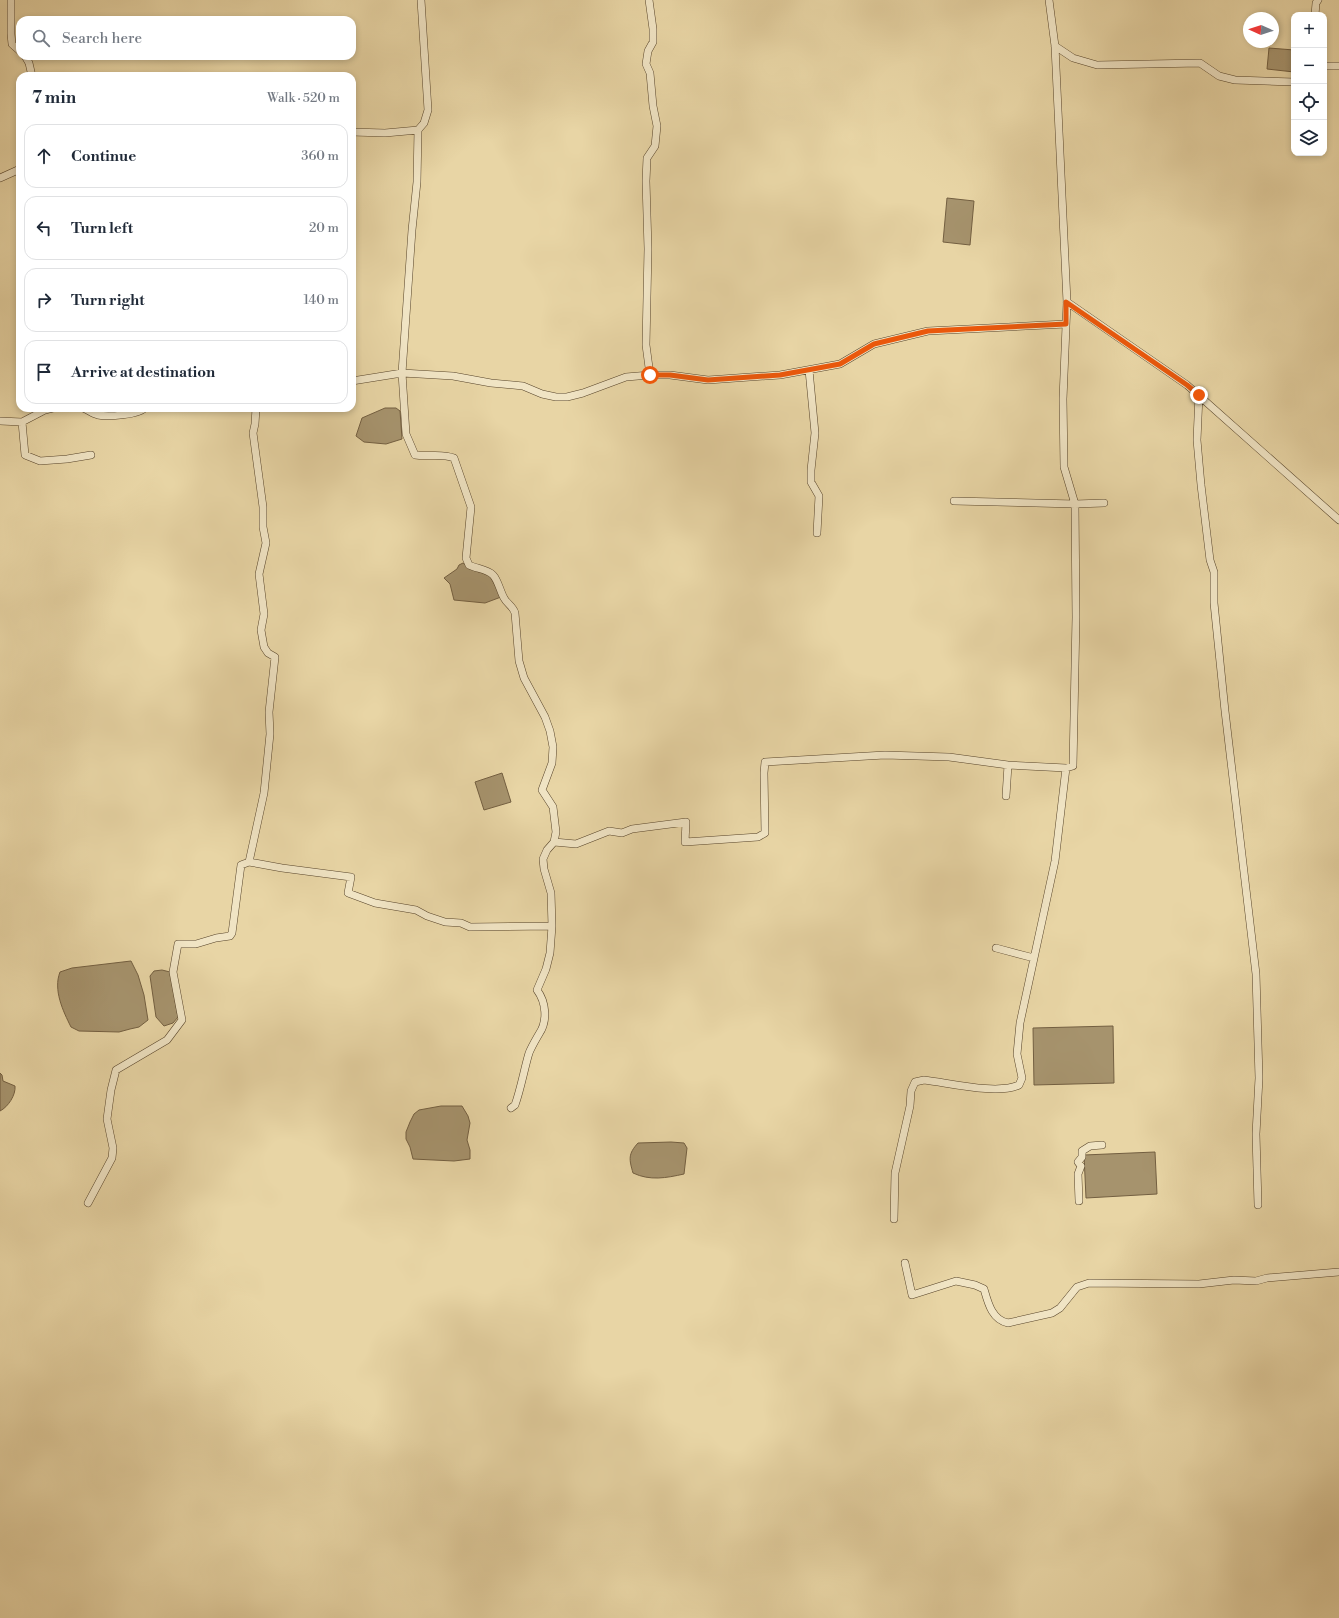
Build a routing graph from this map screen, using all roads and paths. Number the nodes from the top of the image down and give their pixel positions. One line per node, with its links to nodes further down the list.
1 (11, 0): 8 (street)
2 (421, 0): 14 (street)
3 (649, 0): 22 (street)
4 (1049, 0): 7 (street)
5 (1318, 0): 6 (street)
6 (1315, 12)
7 (1055, 46): 13 (street); 18 (street)
8 (16, 48)
9 (27, 60): 12 (street)
10 (1327, 66): 11 (street)
11 (1339, 66)
12 (31, 72)
13 (1291, 82)
14 (418, 130): 15 (street); 21 (street)
15 (356, 132)
16 (16, 171): 17 (street)
17 (0, 178)
18 (1066, 302): 19 (street); 24 (street)
19 (1066, 324): 20 (street); 34 (street)
20 (809, 370): 22 (street); 36 (street)
21 (402, 373): 22 (street); 23 (street); 40 (street)
22 (650, 375)
23 (356, 380)
24 (1199, 395): 35 (street); 49 (street)
25 (41, 412): 30 (street)
26 (92, 412): 27 (street)
27 (140, 412)
28 (256, 412): 41 (street)
29 (0, 421): 30 (street)
30 (22, 422): 31 (street)
31 (91, 455)
32 (954, 501): 34 (street)
33 (1104, 503): 34 (street)
34 (1075, 504): 38 (street)
35 (1339, 520)
36 (817, 533)
37 (1008, 765): 38 (street); 39 (street); 40 (street)
38 (1066, 768): 44 (street)
39 (1006, 796)
40 (554, 842): 42 (street)
41 (249, 862): 42 (street); 48 (street)
42 (552, 926): 45 (street)
43 (996, 948): 44 (street)
44 (1034, 958): 50 (street)
45 (510, 1108)
46 (1102, 1145): 47 (street)
47 (1079, 1202)
48 (88, 1203)
49 (1258, 1205)
50 (894, 1219)
51 (905, 1263): 52 (street)
52 (1339, 1272)

